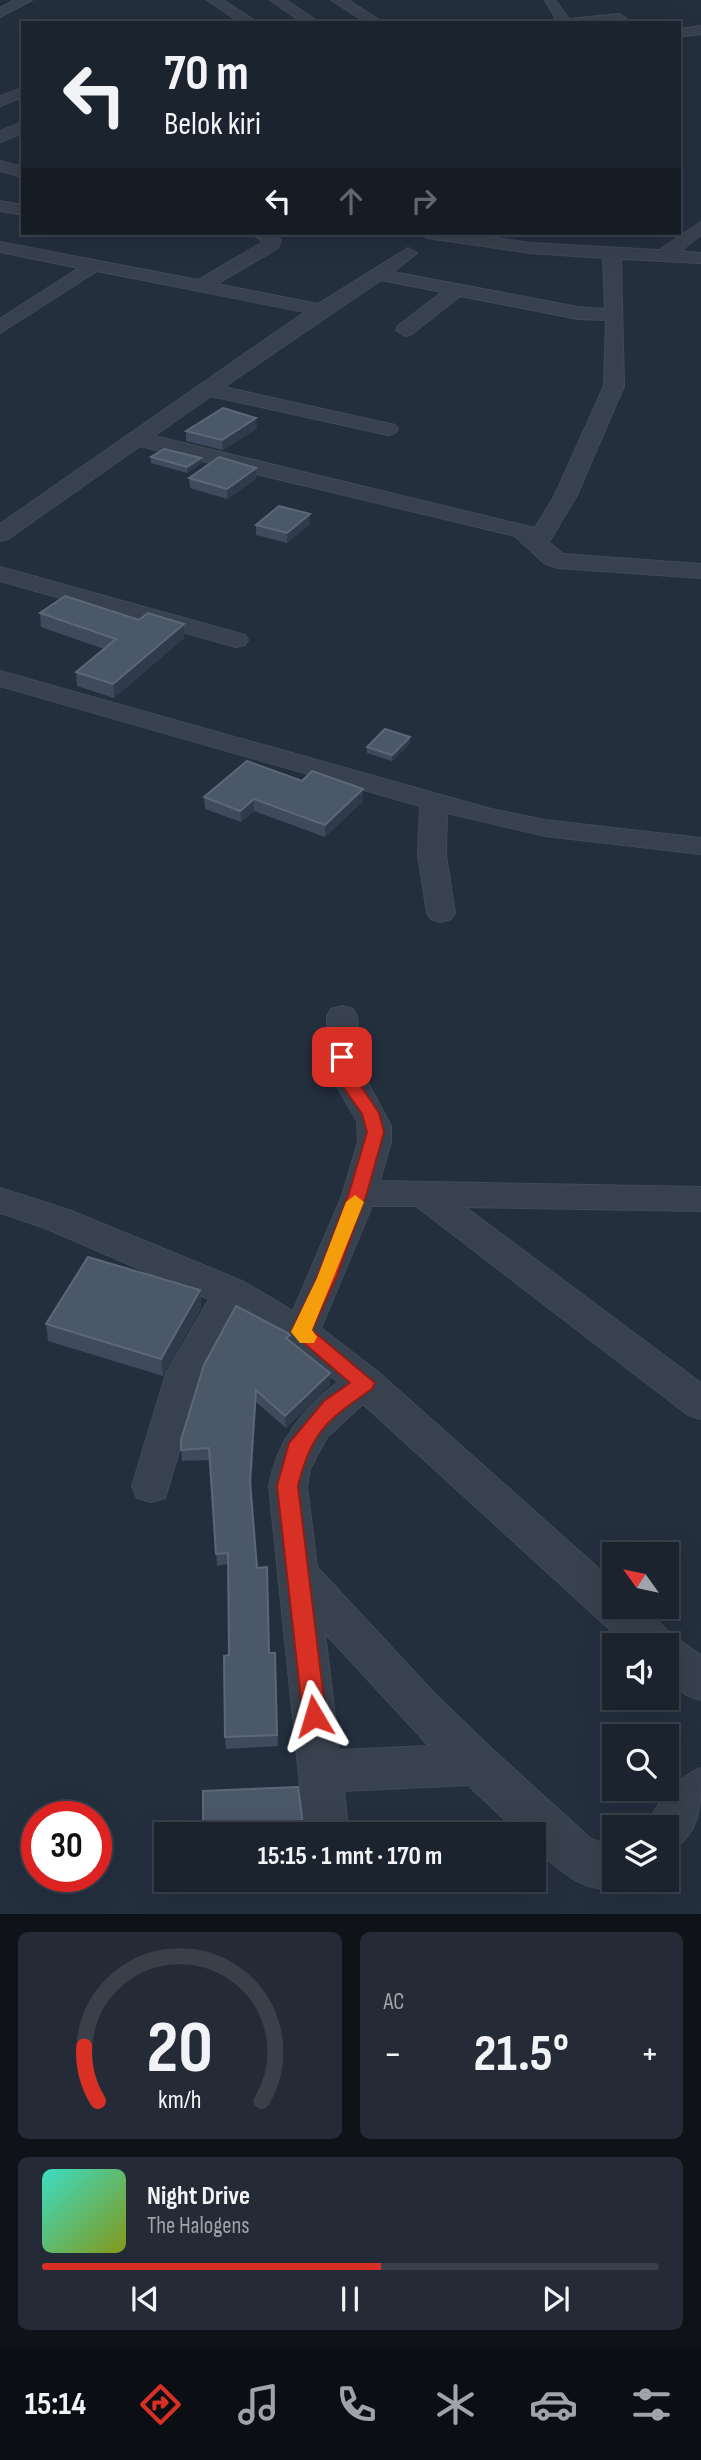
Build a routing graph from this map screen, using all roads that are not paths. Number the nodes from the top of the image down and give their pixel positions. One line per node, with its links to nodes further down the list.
1 (25, 0): 7 (street)
2 (214, 0): 9 (street)
3 (277, 0): 10 (street)
4 (338, 0): 11 (street)
5 (550, 2): 12 (street)
6 (382, 9): 11 (street)
7 (0, 13)
8 (619, 18): 13 (street)
9 (248, 21)
10 (310, 21)
11 (374, 21)
12 (564, 21)
13 (587, 21)
14 (701, 30): 15 (street)
15 (681, 33)
16 (21, 93): 17 (street)
17 (0, 101)
18 (21, 128): 19 (street)
19 (0, 137)
20 (0, 166): 21 (street)
21 (21, 171)
22 (0, 206): 23 (street)
23 (21, 210)
24 (701, 227): 30 (street)
25 (263, 235): 34 (street)
26 (455, 235): 29 (street)
27 (4, 241): 32 (street)
28 (408, 253): 33 (street)
29 (612, 253): 30 (street); 37 (street)
30 (663, 256): 31 (street)
31 (701, 258)
32 (95, 265): 34 (street); 38 (street)
33 (378, 274): 35 (street); 36 (street)
34 (201, 286): 36 (street)
35 (456, 290): 37 (street); 39 (street)
36 (321, 310): 40 (street)
37 (615, 315): 44 (street)
38 (0, 327)
39 (405, 330)
40 (207, 389): 41 (street); 42 (street)
41 (388, 429)
42 (134, 438): 43 (street); 44 (street)
43 (0, 534)
44 (538, 542): 45 (street)
45 (701, 571)
46 (0, 575): 47 (street)
47 (236, 640)
48 (0, 678): 49 (street)
49 (434, 802): 50 (street); 51 (street)
50 (701, 846)
51 (441, 914)
52 (342, 1016): 54 (street)
53 (421, 1192): 54 (street); 56 (street); 60 (street)
54 (358, 1193): 58 (street)
55 (0, 1200): 57 (street)
56 (693, 1204)
57 (230, 1292): 58 (street); 61 (street)
58 (301, 1332): 59 (street)
59 (365, 1383): 62 (street); 63 (street)
60 (701, 1404)
61 (151, 1486)
62 (298, 1573): 66 (street); 67 (street)
63 (643, 1633)
64 (679, 1664): 65 (street)
65 (701, 1681)
66 (477, 1764): 67 (street); 71 (street)
67 (321, 1771): 70 (street)
68 (701, 1789): 69 (street)
69 (679, 1816)
70 (326, 1822)
71 (602, 1868)

